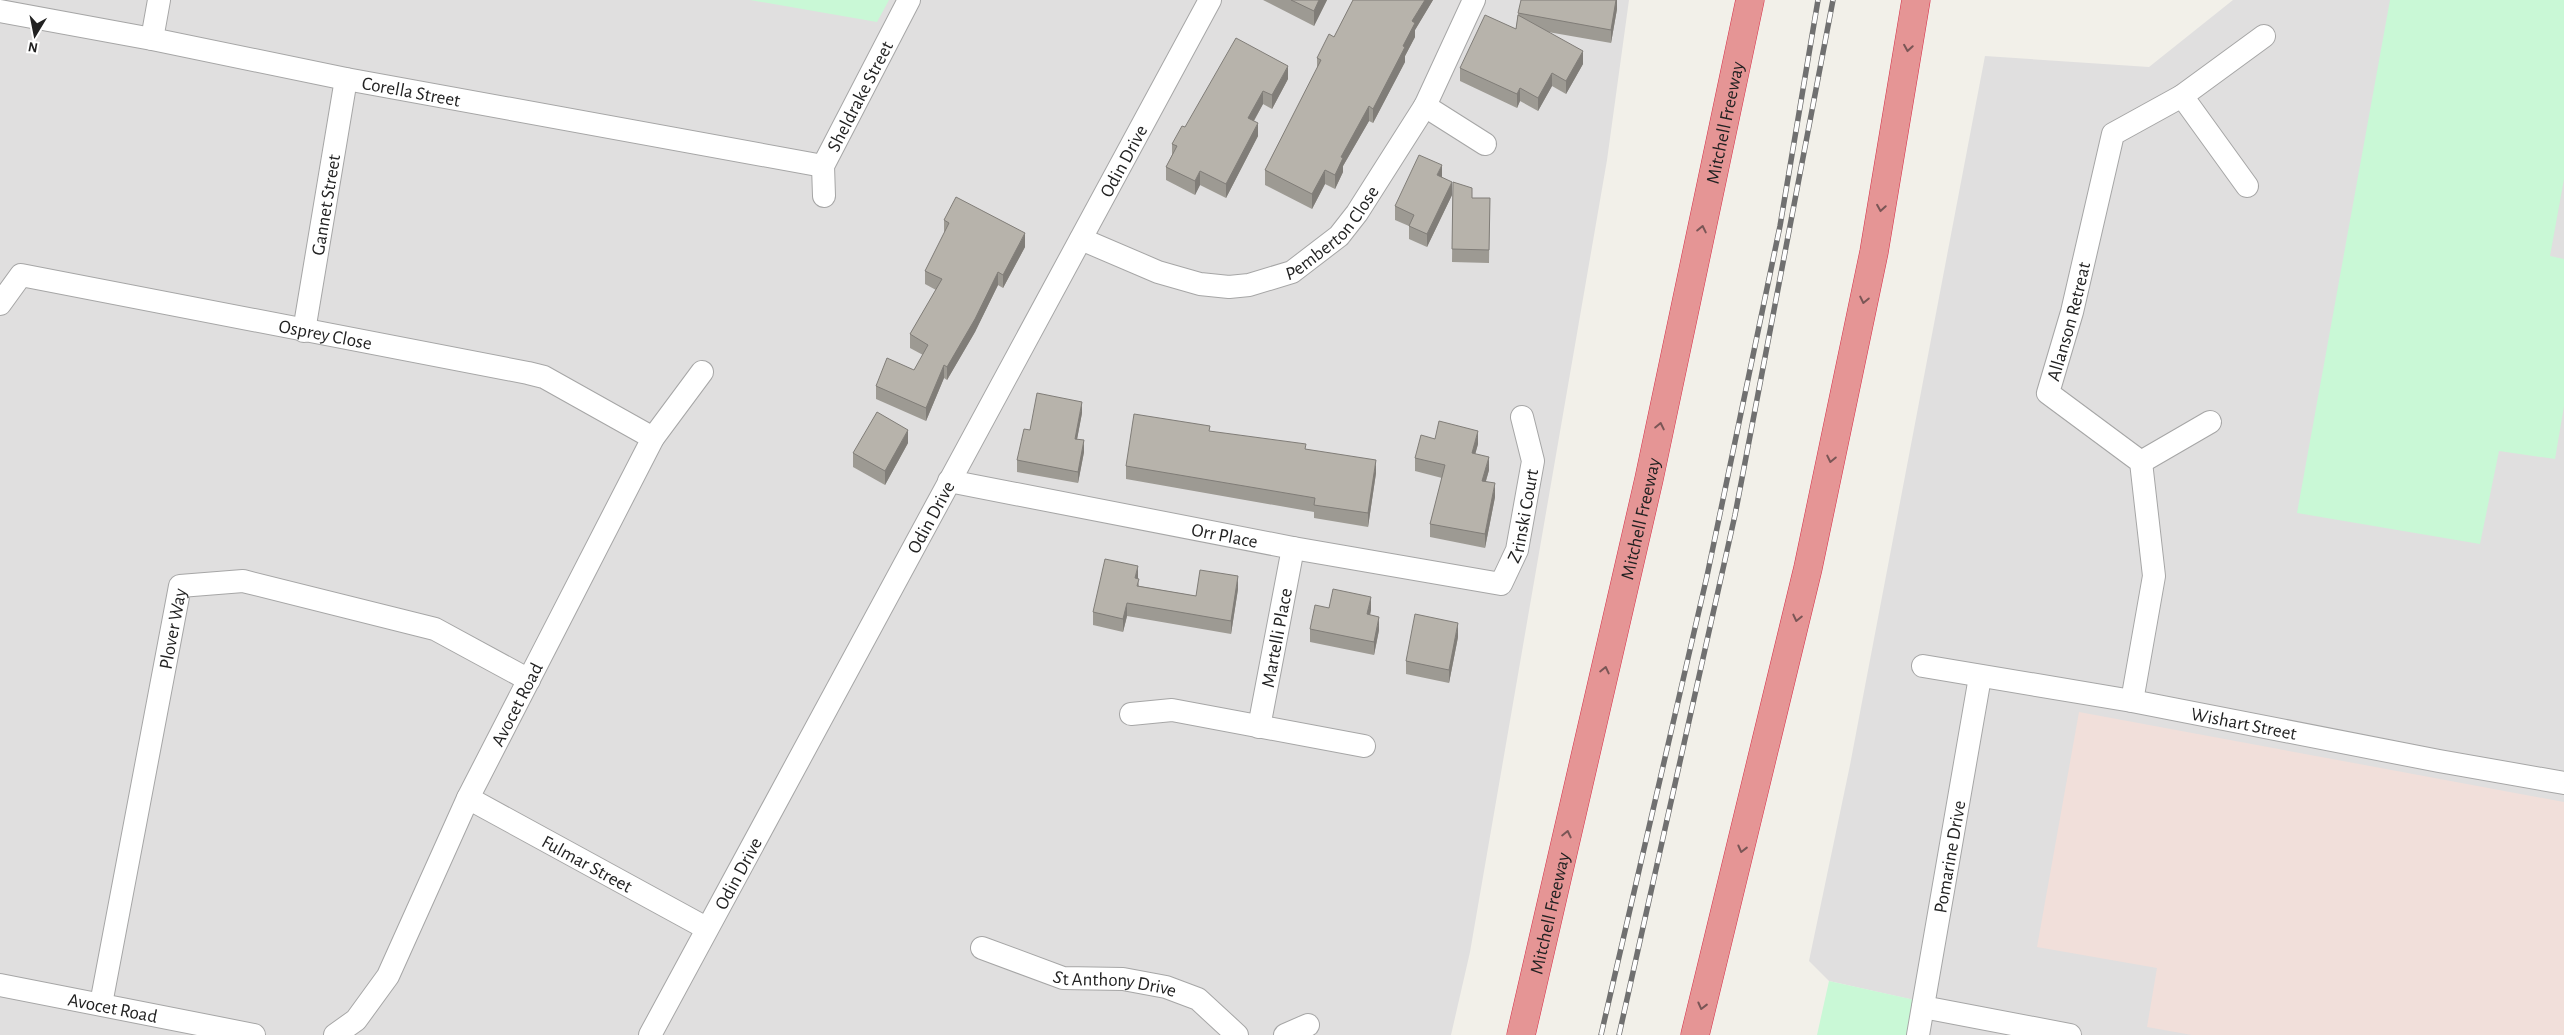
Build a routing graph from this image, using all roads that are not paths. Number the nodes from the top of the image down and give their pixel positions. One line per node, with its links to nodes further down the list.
1 (159, 0): 10 (street)
2 (909, 0): 16 (street, Sheldrake Street)
3 (1474, 0): 14 (street, Pemberton Close)
4 (1740, 0): 12 (highway)
5 (1750, 0): 12 (highway, Mitchell Freeway)
6 (1916, 0): 51 (highway, one-way to 51)
7 (1202, 3): 19 (street, Odin Drive)
8 (0, 11): 10 (street, Corella Street)
9 (2264, 36): 13 (street, Allanson Retreat)
10 (152, 39): 11 (street, Corella Street)
11 (346, 79): 16 (street, Corella Street); 21 (street, Gannet Street)
12 (1735, 79): 50 (highway, Mitchell Freeway, one-way to 12)
13 (2182, 96): 17 (street); 26 (street, Allanson Retreat)
14 (1425, 106): 15 (street); 19 (street, Pemberton Close)
15 (1485, 144)
16 (822, 166): 18 (street, Sheldrake Street)
17 (2247, 186)
18 (824, 196)
19 (1081, 240): 27 (street, Odin Drive)
20 (0, 304): 21 (street, Osprey Close)
21 (304, 331): 25 (street, Osprey Close)
22 (702, 372): 25 (street, Avocet Road)
23 (1522, 417): 29 (street, Zrinski Court)
24 (2210, 422): 26 (street)
25 (653, 438): 32 (street, Avocet Road)
26 (2141, 462): 33 (street)
27 (949, 480): 28 (street, Orr Place); 39 (street, Odin Drive)
28 (1293, 548): 29 (street, Orr Place); 35 (street, Martelli Place)
29 (1501, 584)
30 (1923, 666): 31 (street, Wishart Street)
31 (1980, 677): 33 (street, Wishart Street); 43 (street, Pomarine Drive)
32 (529, 680): 38 (street, Avocet Road); 42 (street, Plover Way)
33 (2132, 701): 37 (street, Wishart Street)
34 (1132, 714): 35 (street)
35 (1259, 727): 36 (street)
36 (1364, 746)
37 (2564, 782)
38 (468, 798): 39 (street, Fulmar Street); 46 (street, Avocet Road)
39 (706, 928): 47 (street, Odin Drive)
40 (982, 948): 48 (street, St Anthony Drive)
41 (0, 985): 42 (street, Avocet Road)
42 (101, 1004): 45 (street, Avocet Road)
43 (1923, 1007): 52 (street, Pomarine Drive); 53 (street)
44 (1308, 1026): 49 (street)
45 (254, 1035)
46 (335, 1035)
47 (650, 1035)
48 (1237, 1035)
49 (1284, 1035)
50 (1521, 1035)
51 (1695, 1035)
52 (1918, 1035)
53 (2070, 1035)

